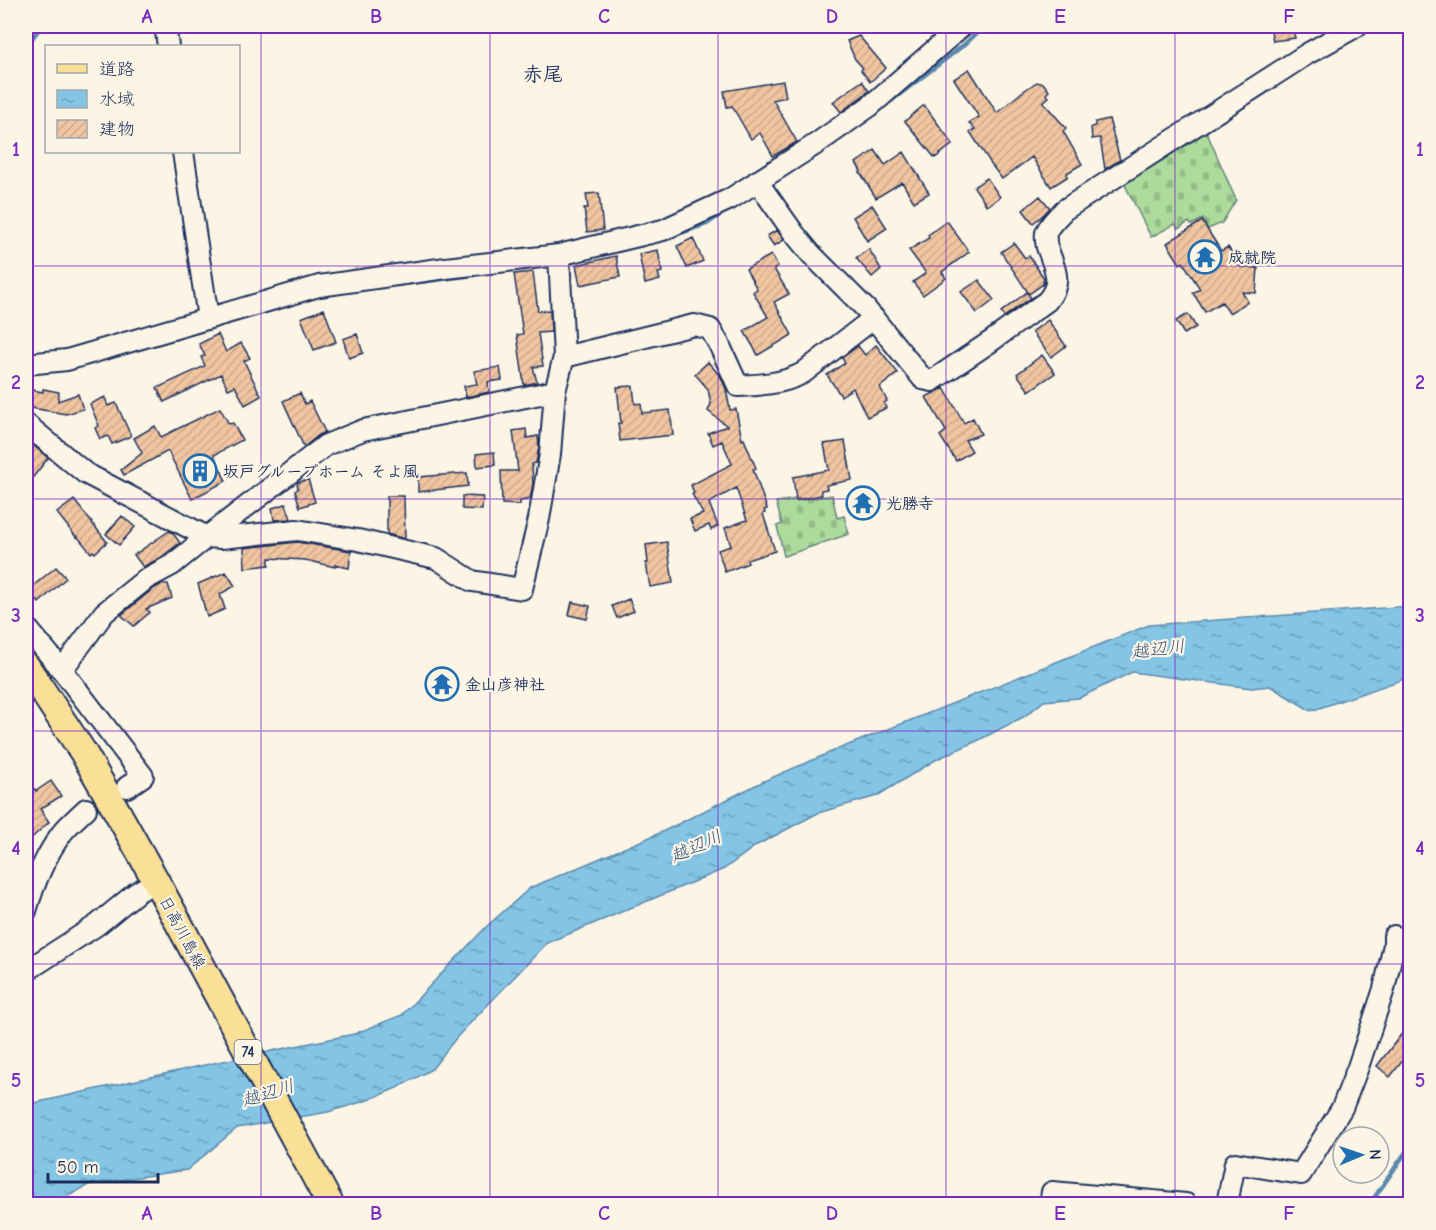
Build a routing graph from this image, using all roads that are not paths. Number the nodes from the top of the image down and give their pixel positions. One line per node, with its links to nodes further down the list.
1 (165, 26): 4 (street)
2 (962, 26): 6 (street)
3 (1357, 26): 9 (street)
4 (168, 45)
5 (183, 153): 8 (street)
6 (760, 185): 7 (street); 9 (street)
7 (559, 255): 8 (street); 10 (street)
8 (208, 318): 11 (street)
9 (874, 318): 10 (street)
10 (564, 357): 12 (street)
11 (26, 364)
12 (555, 391): 14 (street); 14 (street)
13 (26, 424): 14 (street)
14 (207, 537): 17 (street)
15 (26, 627): 17 (street)
16 (26, 666): 21 (main road, 日高川島線 / 74)
17 (62, 670): 18 (street)
18 (127, 787)
19 (86, 809): 20 (street)
20 (30, 878): 22 (street)
21 (161, 890): 24 (street); 25 (main road, 日高川島線 / 74)
22 (26, 911)
23 (1394, 936): 28 (street)
24 (26, 971)
25 (330, 1204)
26 (1050, 1204): 27 (street)
27 (1186, 1204)
28 (1227, 1204)

